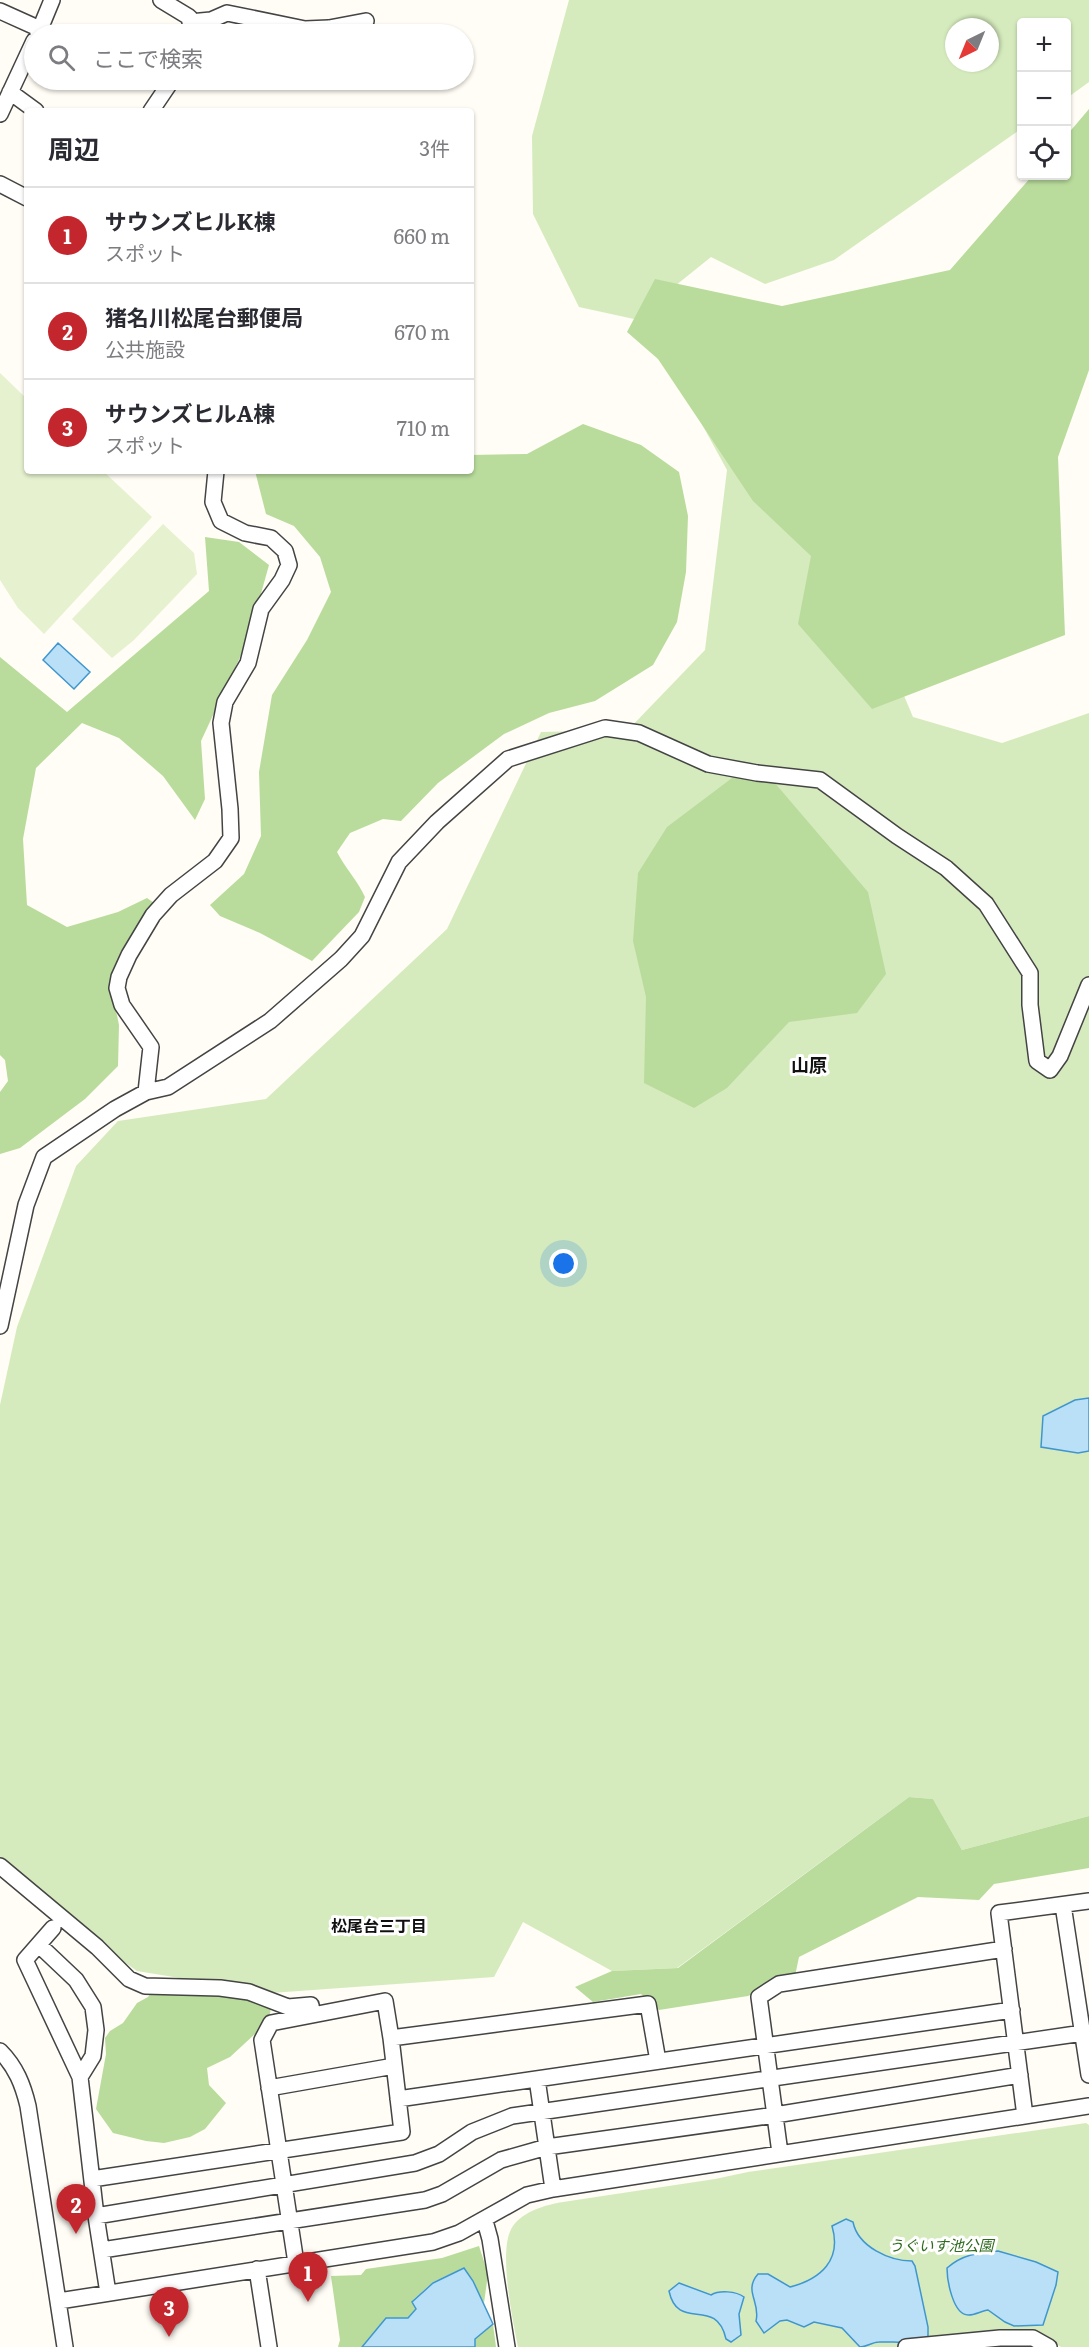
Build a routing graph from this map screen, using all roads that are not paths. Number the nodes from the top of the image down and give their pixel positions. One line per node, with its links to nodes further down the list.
1 (52, 0): 5 (street)
2 (161, 0): 6 (street)
3 (0, 11): 10 (street)
4 (366, 21): 9 (street)
5 (42, 24)
6 (188, 24)
7 (200, 24): 8 (street)
8 (280, 24)
9 (350, 24)
10 (24, 27)
11 (24, 62): 13 (street)
12 (165, 90): 15 (street)
13 (10, 92): 14 (street); 16 (street)
14 (32, 108)
15 (153, 108)
16 (0, 114)
17 (0, 184): 18 (street)
18 (24, 196)
19 (216, 474): 21 (street)
20 (1089, 985): 21 (street)
21 (146, 1092): 22 (street)
22 (14, 1269): 23 (street); 24 (street)
23 (0, 1281)
24 (0, 1326)
25 (0, 1866): 33 (street)
26 (1089, 1901): 27 (street)
27 (1063, 1905): 30 (street); 31 (street)
28 (53, 1928): 29 (street)
29 (39, 1945): 43 (street); 43 (street)
30 (1004, 1949): 32 (street); 37 (street)
31 (1083, 1991): 34 (street)
32 (1012, 2010): 36 (street); 37 (street)
33 (312, 2015): 35 (street); 46 (street)
34 (1083, 2033): 36 (street); 42 (street)
35 (391, 2038): 39 (street); 40 (street)
36 (1016, 2043): 41 (street); 45 (street)
37 (766, 2045): 39 (street); 45 (street)
38 (0, 2051): 65 (street)
39 (658, 2061): 44 (street)
40 (394, 2066): 46 (street); 47 (street)
41 (1020, 2075): 50 (street); 51 (street)
42 (1089, 2075)
43 (80, 2077): 55 (street)
44 (537, 2079): 47 (street); 49 (street)
45 (770, 2079): 49 (street); 50 (street)
46 (269, 2088): 53 (street)
47 (398, 2099): 53 (street)
48 (1089, 2106): 51 (street)
49 (542, 2112): 52 (street); 56 (street)
50 (775, 2115): 52 (street); 54 (street)
51 (1025, 2116): 54 (street)
52 (547, 2147): 57 (street); 59 (street)
53 (279, 2151): 55 (street); 56 (street)
54 (780, 2153): 57 (street)
55 (92, 2179): 58 (street)
56 (284, 2184): 58 (street); 59 (street)
57 (553, 2189): 60 (street)
58 (96, 2216): 61 (street)
59 (290, 2220): 61 (street); 62 (street)
60 (485, 2221): 62 (street); 70 (street)
61 (102, 2250): 64 (street)
62 (296, 2263): 63 (street)
63 (257, 2270): 64 (street); 69 (street)
64 (108, 2293): 65 (street)
65 (59, 2301): 68 (street)
66 (1014, 2342): 67 (street); 72 (street)
67 (991, 2343): 71 (street)
68 (65, 2347)
69 (269, 2347)
70 (507, 2347)
71 (906, 2347)
72 (1049, 2347)

